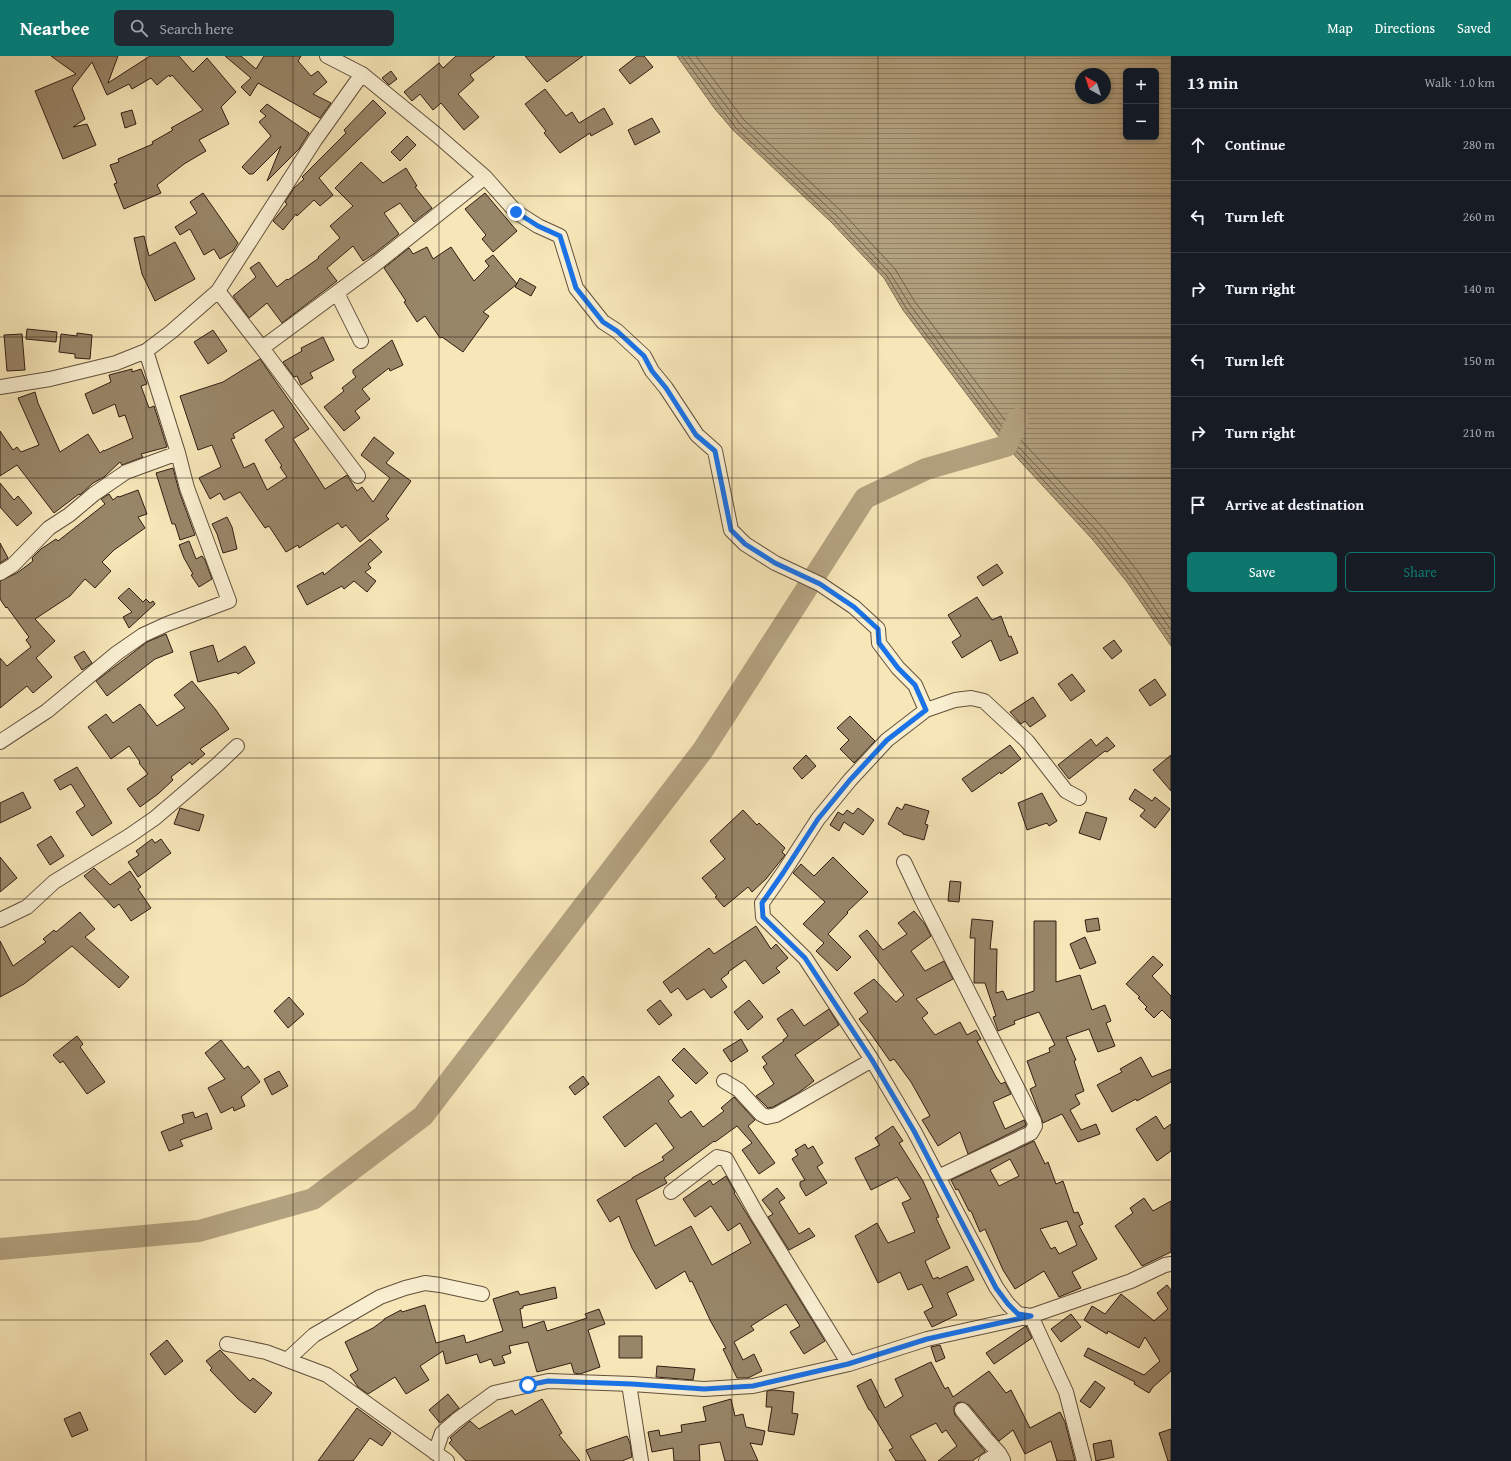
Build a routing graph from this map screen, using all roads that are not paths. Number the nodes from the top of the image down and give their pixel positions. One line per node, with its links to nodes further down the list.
1 (327, 56): 2 (street)
2 (362, 74): 3 (street); 4 (street)
3 (485, 177): 5 (street); 13 (street)
4 (218, 291): 7 (street); 8 (street)
5 (337, 293): 6 (street); 7 (street)
6 (361, 341)
7 (262, 348): 11 (street)
8 (146, 350): 9 (street); 10 (street)
9 (0, 387)
10 (178, 453): 12 (street); 14 (street)
11 (358, 476)
12 (0, 573)
13 (926, 710): 16 (street); 19 (street)
14 (0, 742)
15 (237, 746): 18 (street)
16 (1079, 798)
17 (904, 862): 21 (street)
18 (0, 920)
19 (872, 1060): 20 (street); 21 (street)
20 (724, 1081)
21 (938, 1177): 25 (street)
22 (671, 1192): 28 (street)
23 (1171, 1264): 25 (street)
24 (482, 1294): 27 (street)
25 (1031, 1316): 28 (street); 36 (street)
26 (227, 1344): 27 (street)
27 (287, 1360): 31 (street)
28 (848, 1364): 29 (street)
29 (629, 1384): 31 (street); 34 (street)
30 (962, 1410): 32 (street)
31 (435, 1452): 33 (street)
32 (1002, 1457): 35 (street)
33 (447, 1461)
34 (641, 1461)
35 (986, 1461)
36 (1084, 1461)

